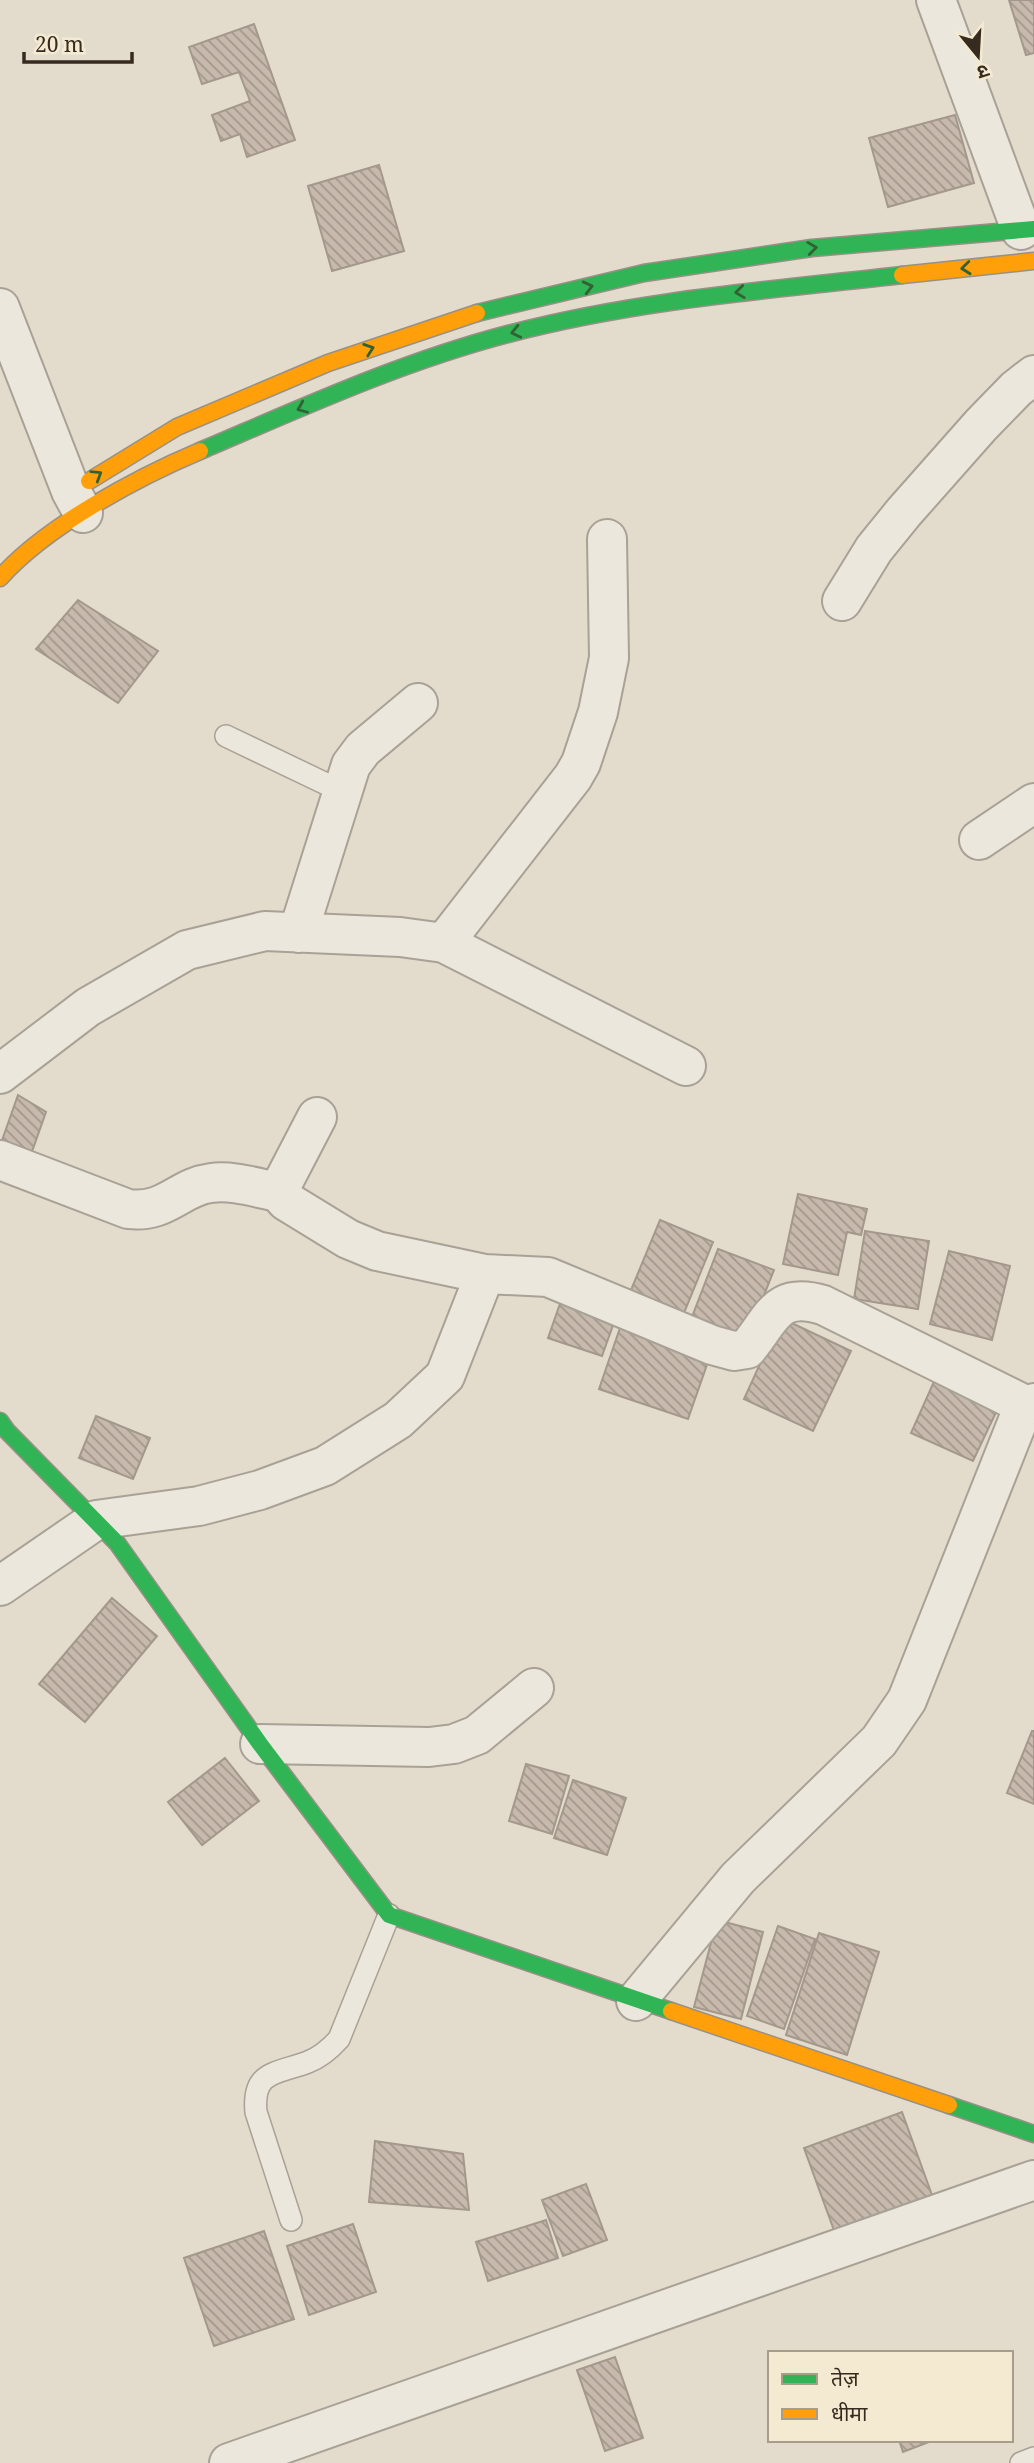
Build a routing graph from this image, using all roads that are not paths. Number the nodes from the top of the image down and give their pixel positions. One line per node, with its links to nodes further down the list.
1 (936, 0): 2 (street)
2 (1030, 240): 5 (main road, one-way to 5); 5 (main road, one-way to 2)
3 (0, 307): 5 (street)
4 (1034, 375): 8 (street)
5 (72, 500): 7 (main road)
6 (607, 539): 15 (street)
7 (0, 578)
8 (842, 601)
9 (418, 703): 11 (street)
10 (226, 736): 11 (lane)
11 (343, 792): 14 (street)
12 (1034, 803): 13 (street)
13 (979, 839)
14 (298, 933): 15 (street); 17 (street)
15 (444, 943): 16 (street)
16 (686, 1066)
17 (0, 1074)
18 (317, 1117): 20 (street)
19 (0, 1160): 20 (street)
20 (278, 1192): 21 (street)
21 (485, 1274): 22 (street); 24 (street)
22 (1030, 1404): 29 (street)
23 (0, 1421): 24 (main road)
24 (96, 1520): 25 (street); 27 (main road)
25 (0, 1586)
26 (534, 1688): 27 (street)
27 (260, 1744): 28 (main road)
28 (389, 1915): 29 (main road); 32 (lane)
29 (636, 2001): 30 (main road)
30 (1034, 2134)
31 (1034, 2180): 34 (street)
32 (291, 2220)
33 (1034, 2458): 35 (lane)
34 (229, 2463)
35 (1021, 2463)

